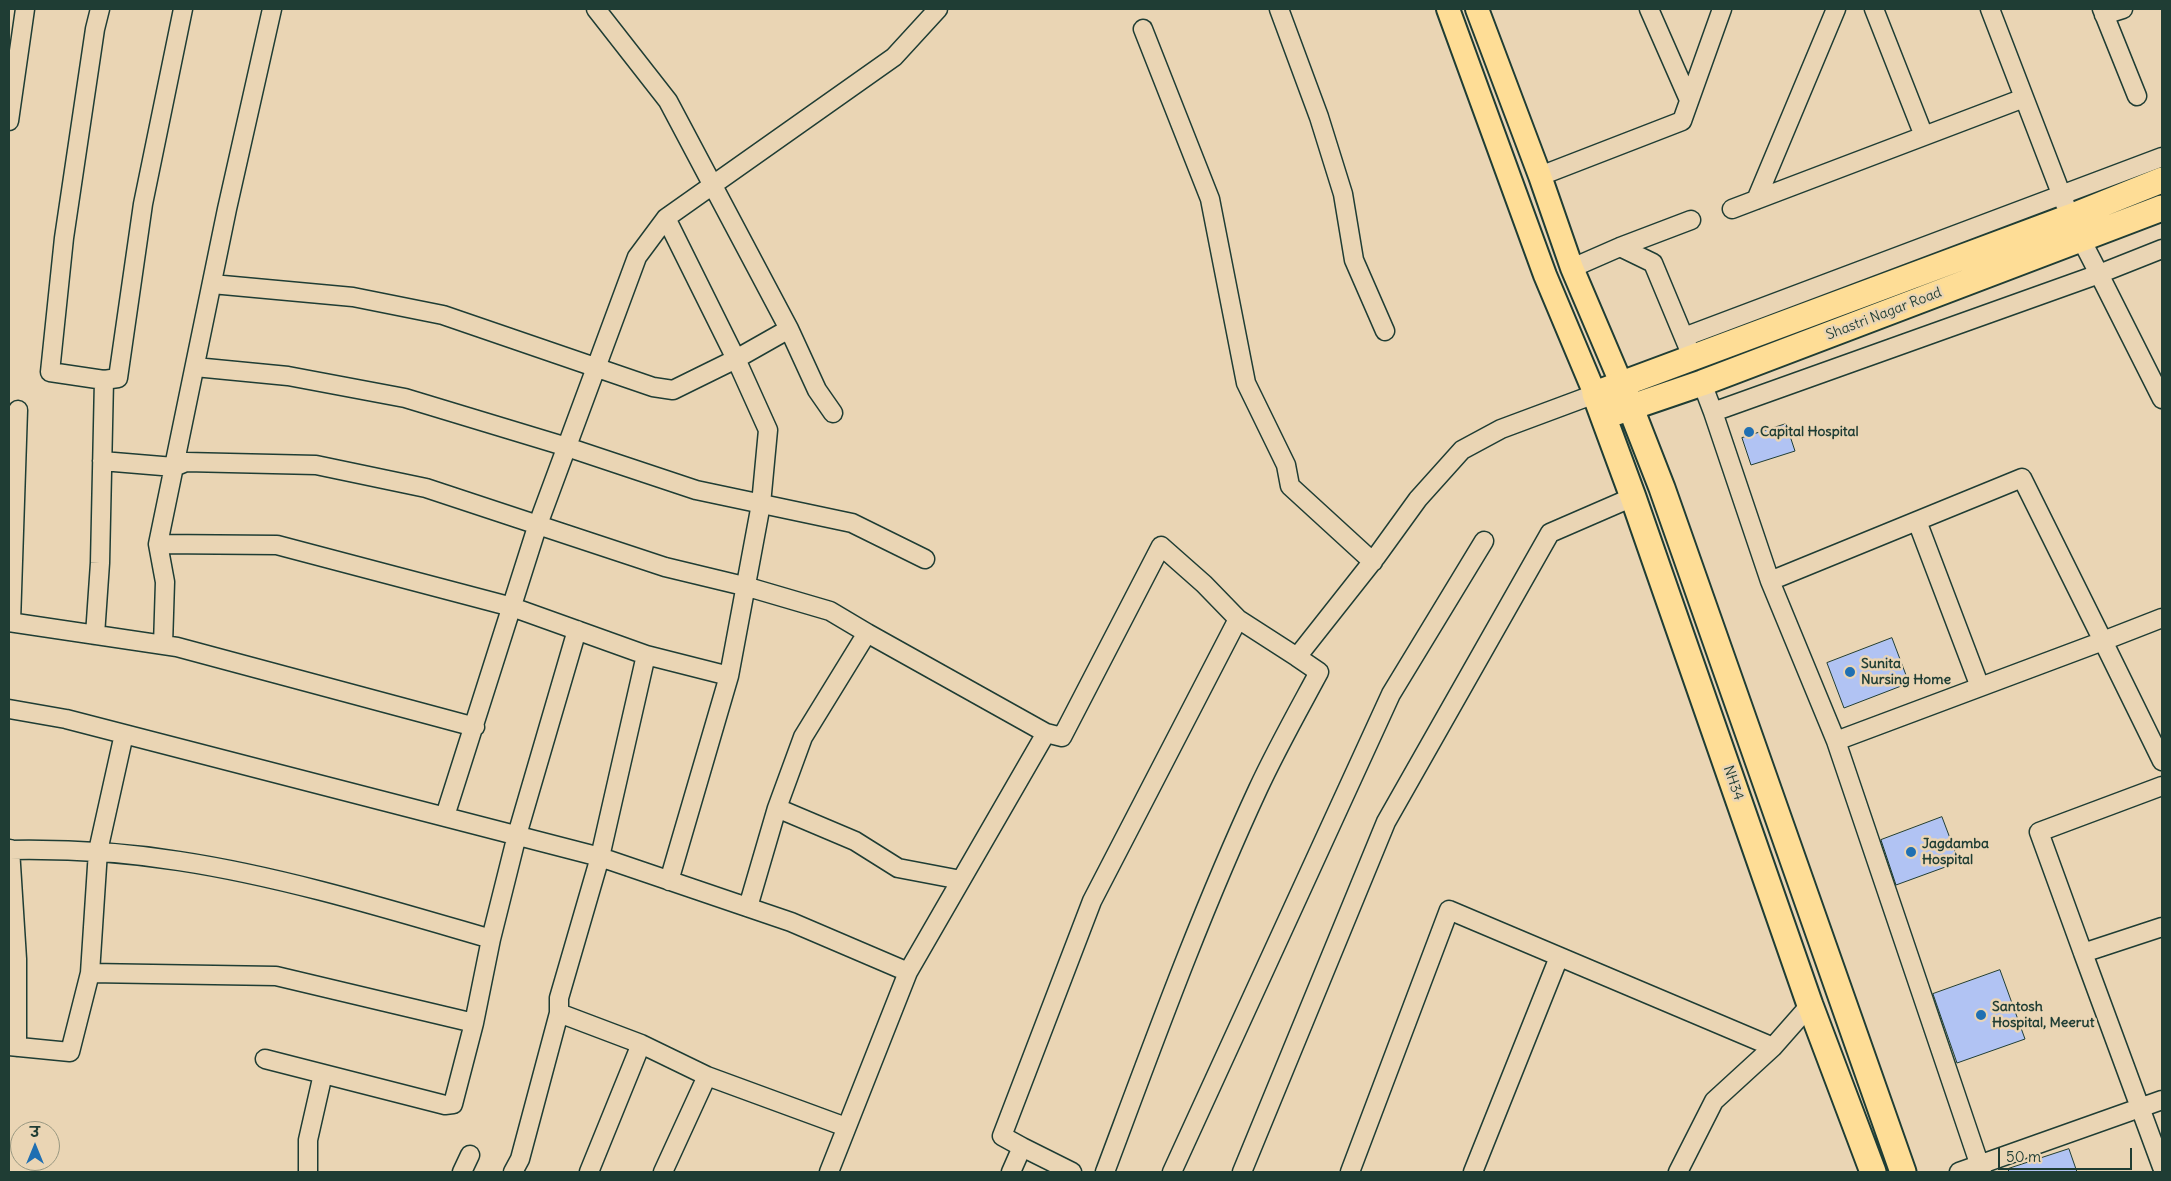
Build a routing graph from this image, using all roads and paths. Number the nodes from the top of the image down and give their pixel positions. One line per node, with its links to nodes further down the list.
1 (25, 9): 21 (street)
2 (100, 9): 45 (street)
3 (183, 9): 45 (street)
4 (272, 9): 38 (street)
5 (596, 9): 26 (street)
6 (938, 9): 26 (street)
7 (1279, 9): 40 (street)
8 (1448, 9): 48 (main road)
9 (1477, 9): 24 (main road)
10 (1649, 9): 20 (street)
11 (1722, 9): 20 (street)
12 (1836, 9): 27 (street)
13 (1874, 9): 22 (street)
14 (1990, 9): 19 (street)
15 (2122, 9): 16 (street)
16 (2103, 12): 18 (street)
17 (1143, 29): 65 (street)
18 (2136, 96)
19 (2024, 98): 22 (street); 28 (street)
20 (1689, 100): 24 (street)
21 (9, 121)
22 (1924, 136): 27 (street)
23 (2162, 157): 28 (street)
24 (1540, 176): 36 (main road)
25 (2162, 180): 28 (highway)
26 (714, 184): 31 (street); 39 (street)
27 (1756, 200): 30 (street)
28 (2066, 206): 41 (highway)
29 (2162, 208): 33 (highway, Shastri Nagar Road)
30 (1732, 209)
31 (666, 218): 42 (street); 44 (street)
32 (1691, 220): 34 (street)
33 (2081, 239): 37 (street); 47 (highway, Shastri Nagar Road)
34 (1620, 247): 36 (street); 41 (street)
35 (2162, 249): 37 (street)
36 (1572, 268): 46 (main road)
37 (2098, 274): 49 (street); 52 (street)
38 (212, 284): 43 (street); 44 (street)
39 (790, 329): 42 (street); 53 (street)
40 (1386, 330)
41 (1688, 347): 46 (highway); 47 (highway)
42 (736, 359): 44 (street); 59 (street)
43 (195, 368): 55 (street); 57 (street)
44 (596, 368): 55 (street)
45 (104, 380): 56 (street)
46 (1621, 383): 48 (highway); 50 (highway)
47 (1702, 384): 50 (highway, Shastri Nagar Road); 52 (street)
48 (1595, 394): 54 (highway, NH34 / NH34); 65 (street)
49 (2162, 399)
50 (1630, 407): 54 (highway, Shastri Nagar Road); 73 (highway)
51 (18, 410): 71 (street)
52 (1713, 412): 66 (street)
53 (833, 413)
54 (1604, 417): 58 (highway, NH34 / NH34)
55 (567, 447): 59 (street); 61 (street)
56 (102, 461): 57 (street); 75 (street)
57 (174, 468): 61 (street); 63 (street)
58 (1633, 497): 76 (highway, NH34 / NH34); 135 (street)
59 (761, 504): 64 (street); 67 (street)
60 (1917, 521): 66 (street); 77 (street); 82 (street)
61 (537, 527): 67 (street); 68 (street)
62 (1484, 541): 134 (street)
63 (158, 544): 68 (street); 78 (street)
64 (925, 559)
65 (1373, 562): 80 (street)
66 (1770, 581): 87 (street)
67 (748, 587): 74 (street); 81 (street)
68 (512, 606): 72 (street); 84 (street)
69 (2162, 618): 77 (street)
70 (1238, 619): 80 (street); 85 (street); 121 (street)
71 (10, 622): 75 (street)
72 (577, 630): 79 (street); 94 (street)
73 (1713, 632): 76 (highway); 88 (highway)
74 (867, 633): 85 (street); 92 (street)
75 (95, 635): 78 (street)
76 (1683, 641): 90 (highway, NH34 / NH34)
77 (2103, 641): 82 (street); 89 (street)
78 (163, 645): 84 (street)
79 (646, 655): 81 (street); 97 (street)
80 (1297, 657): 133 (street)
81 (729, 676): 100 (street)
82 (1980, 687): 87 (street)
83 (9, 709): 86 (street)
84 (475, 727): 93 (street)
85 (1046, 733): 99 (street)
86 (124, 734): 93 (street); 96 (street)
87 (1836, 741): 124 (street)
88 (1756, 756): 90 (highway); 98 (highway)
89 (2162, 761)
90 (1727, 768): 101 (highway, NH34 / NH34)
91 (2162, 786): 105 (street)
92 (777, 808): 99 (street); 102 (street)
93 (446, 816): 94 (street)
94 (517, 835): 97 (street); 104 (street)
95 (10, 850): 96 (street); 113 (street)
96 (98, 851): 104 (street); 108 (street)
97 (600, 857): 100 (street); 110 (street)
98 (1798, 876): 101 (highway); 140 (highway)
99 (961, 880): 107 (street)
100 (669, 881): 102 (street)
101 (1769, 886): 109 (highway, NH34 / NH34)
102 (748, 907): 107 (street)
103 (2162, 927): 105 (street)
104 (491, 938): 111 (street)
105 (2083, 953): 119 (street)
106 (1558, 957): 114 (street); 136 (street); 137 (street)
107 (908, 972): 120 (street)
108 (90, 973): 111 (street); 113 (street)
109 (1810, 1005): 114 (street); 139 (highway, NH34 / NH34)
110 (559, 1013): 112 (street); 127 (street)
111 (474, 1023): 116 (street)
112 (641, 1044): 117 (street); 128 (street)
113 (13, 1046)
114 (1773, 1047): 138 (street)
115 (265, 1059): 116 (street)
116 (323, 1074): 125 (street)
117 (707, 1076): 120 (street); 129 (street)
118 (2162, 1100): 119 (street)
119 (2141, 1108): 123 (street); 124 (street)
120 (846, 1127): 130 (street)
121 (1022, 1147): 131 (street); 132 (street)
122 (470, 1155): 126 (street)
123 (2162, 1167)
124 (1981, 1169): 141 (street)
125 (309, 1172)
126 (462, 1172)
127 (513, 1172)
128 (589, 1172)
129 (663, 1172)
130 (829, 1172)
131 (1011, 1172)
132 (1072, 1172)
133 (1105, 1172)
134 (1172, 1172)
135 (1242, 1172)
136 (1350, 1172)
137 (1473, 1172)
138 (1678, 1172)
139 (1872, 1172)
140 (1903, 1172)
141 (1959, 1172)

